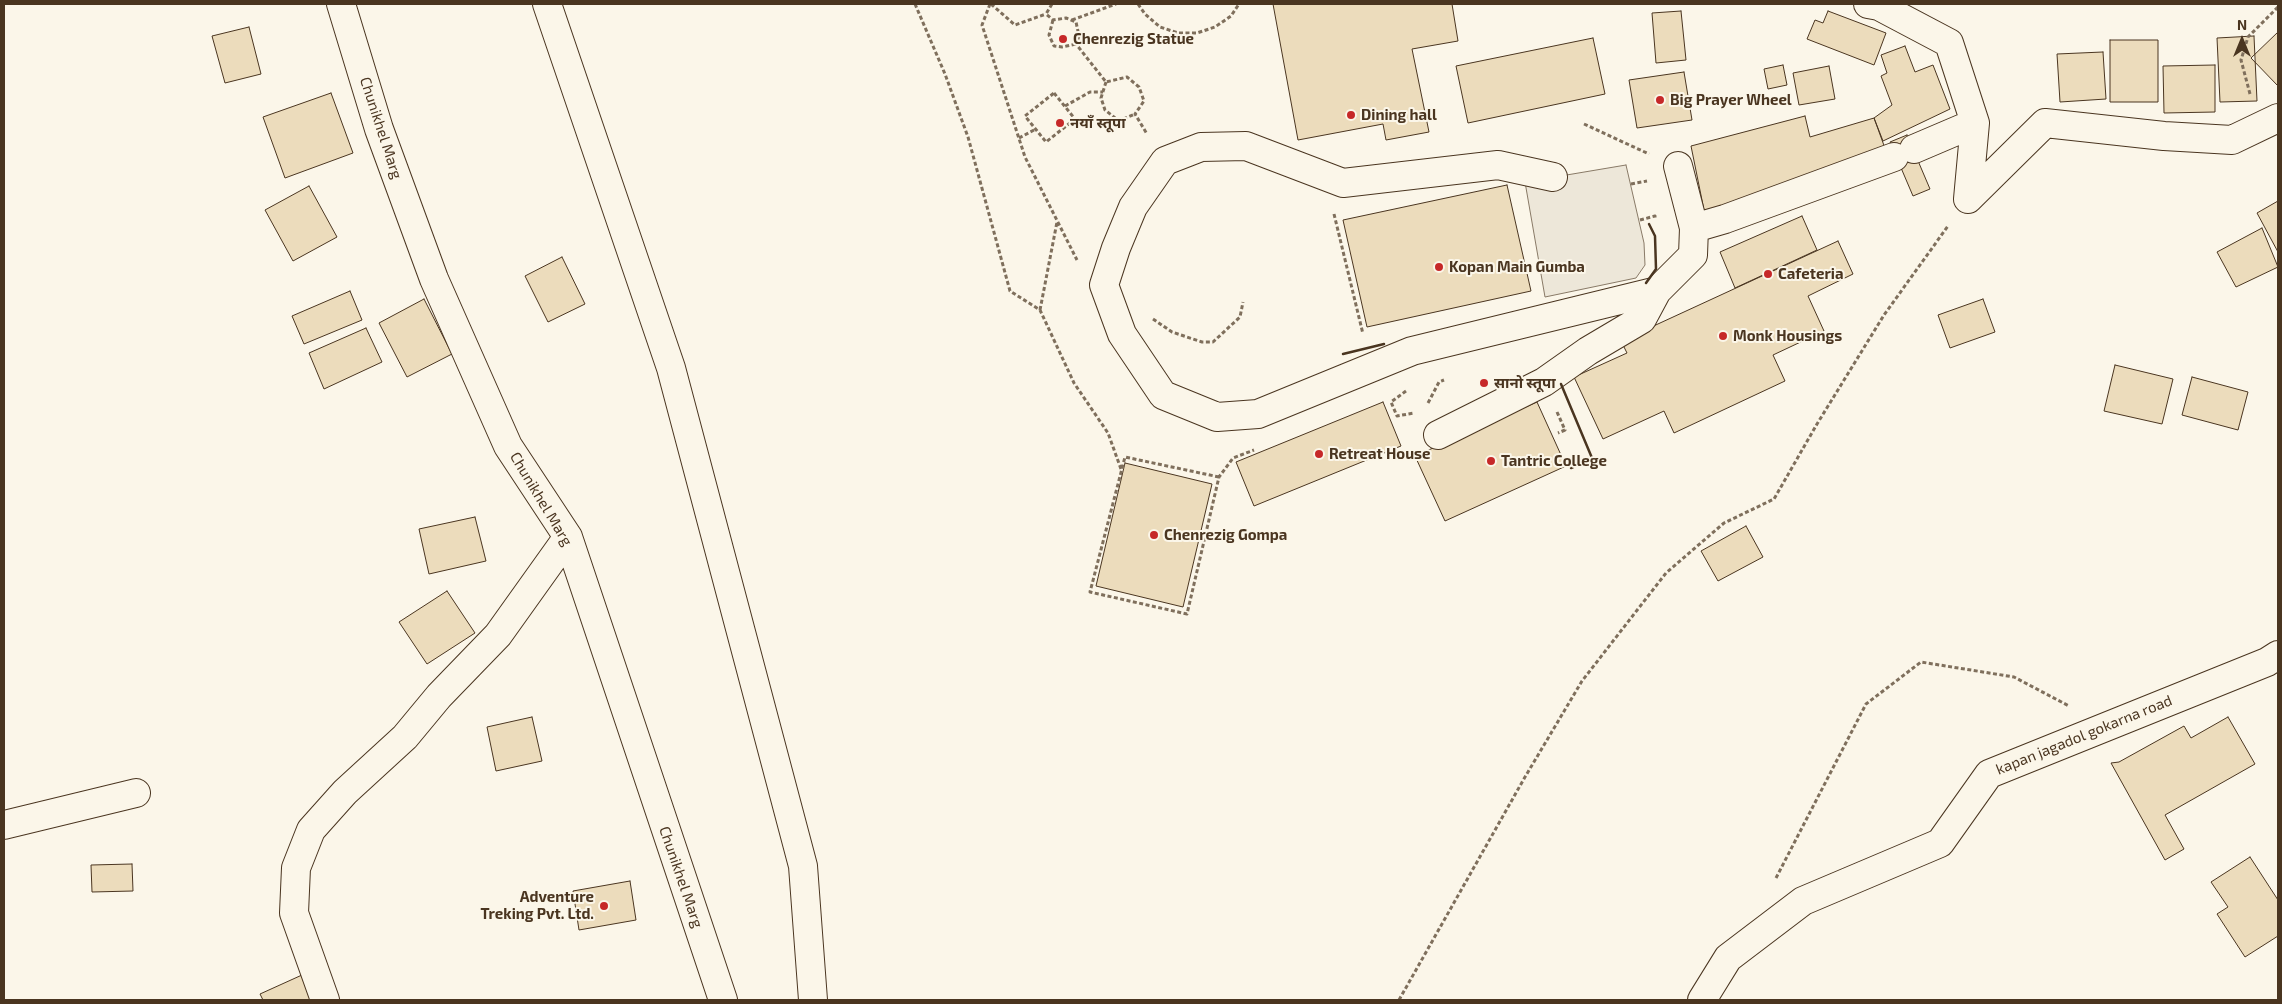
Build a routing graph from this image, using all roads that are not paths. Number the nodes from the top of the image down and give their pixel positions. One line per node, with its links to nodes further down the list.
1 (341, 4): 11 (street, Chunikhel Marg)
2 (548, 4): 17 (street)
3 (1868, 4): 5 (street)
4 (2278, 118): 5 (street)
5 (1975, 123): 8 (street)
6 (1678, 166): 8 (street)
7 (1553, 177): 9 (street)
8 (1694, 228): 9 (street)
9 (1657, 292): 10 (street)
10 (1438, 435)
11 (568, 537): 15 (street); 16 (street, Chunikhel Marg)
12 (2278, 655): 18 (street, kapan jagadol gokarna road)
13 (136, 793): 14 (street)
14 (4, 825)
15 (325, 1000)
16 (723, 1000)
17 (813, 1000)
18 (1702, 1000)

